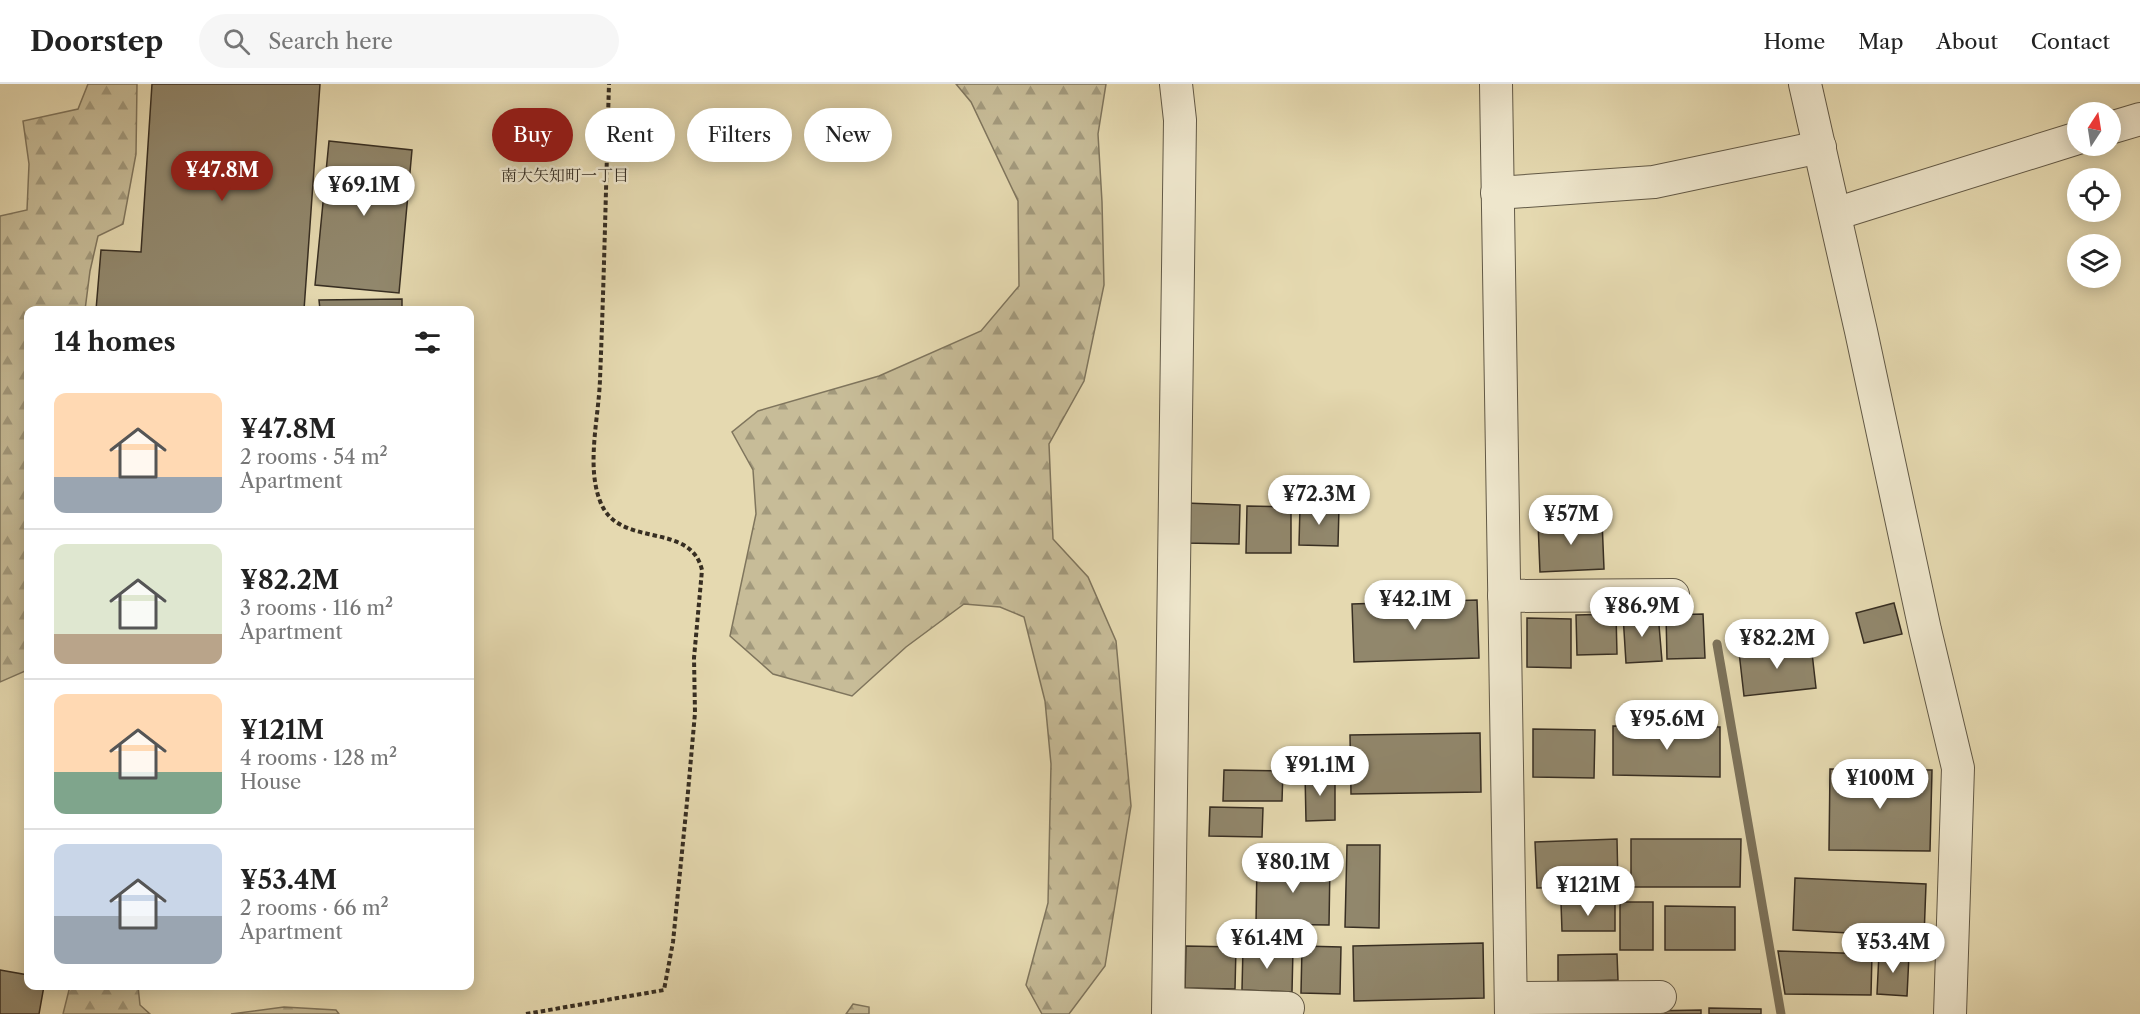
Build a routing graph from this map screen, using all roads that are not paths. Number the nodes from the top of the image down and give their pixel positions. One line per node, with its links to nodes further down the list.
1 (1176, 84): 15 (street)
2 (1496, 84): 8 (street)
3 (1805, 84): 7 (street)
4 (2140, 119): 5 (street)
5 (2121, 125)
6 (2067, 141): 9 (street)
7 (1820, 147): 8 (street); 9 (street)
8 (1497, 193): 11 (street)
9 (1835, 214): 16 (street)
10 (1673, 595): 11 (street)
11 (1504, 596): 13 (street)
12 (1660, 997): 13 (street)
13 (1511, 1006)
14 (1288, 1008): 15 (street)
15 (1168, 1009)
16 (1950, 1014)

